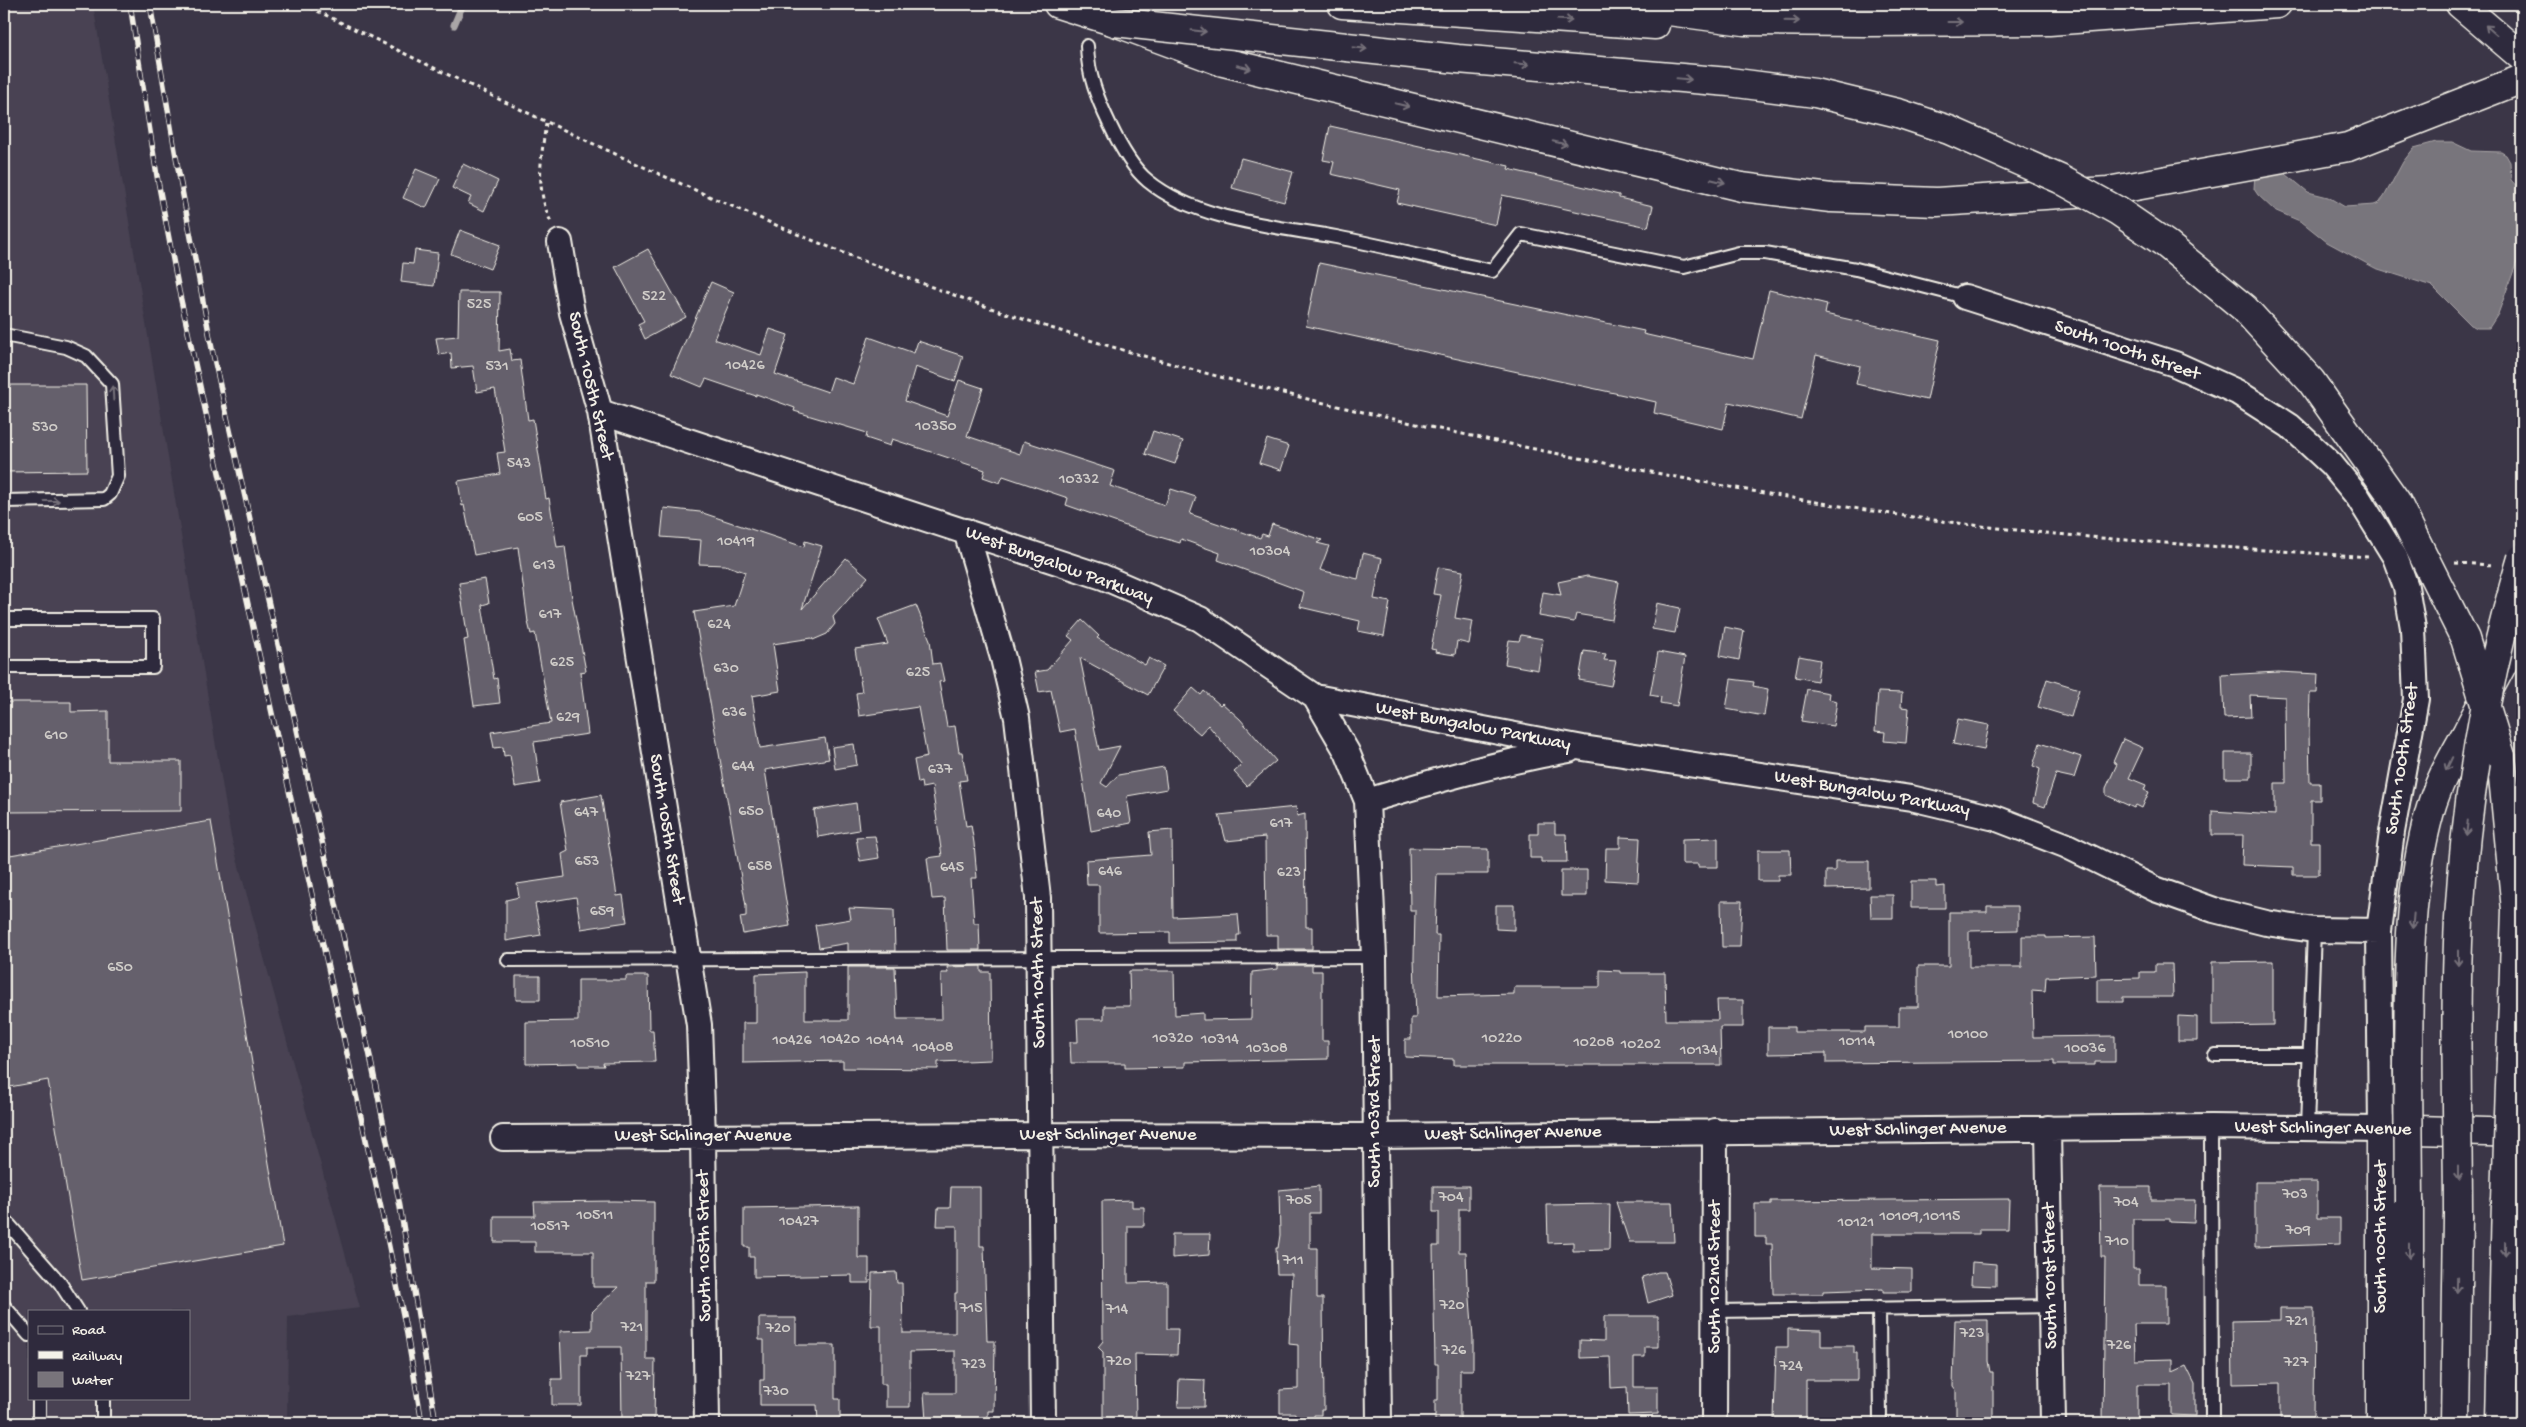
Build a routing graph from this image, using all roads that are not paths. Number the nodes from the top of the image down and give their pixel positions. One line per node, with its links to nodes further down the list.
1 (1058, 4): 7 (main road)
2 (1342, 4): 6 (main road, one-way to 6)
3 (1616, 4): 6 (main road)
4 (2277, 4): 6 (main road, one-way to 4)
5 (2460, 4): 9 (main road, one-way to 5)
6 (1744, 21)
7 (1115, 22): 10 (main road, one-way to 10, bridge); 63 (main road, one-way to 63, bridge)
8 (1087, 46): 12 (lane)
9 (2522, 57)
10 (2522, 79)
11 (560, 242): 14 (street, South 105th Street)
12 (1965, 296): 25 (street, South 100th Street, bridge)
13 (4, 335): 15 (lane, one-way to 13)
14 (600, 412): 16 (street, West Bungalow Parkway); 28 (street, South 105th Street)
15 (4, 501)
16 (966, 531): 21 (street, West Bungalow Parkway); 29 (street, South 104th Street)
17 (2513, 561): 62 (main road, one-way to 62, bridge)
18 (4, 619): 20 (lane)
19 (2522, 628): 61 (main road, one-way to 61, bridge)
20 (4, 667)
21 (1315, 697): 22 (street, West Bungalow Parkway); 23 (street, South 103rd Street)
22 (1583, 748): 23 (street); 24 (street, West Bungalow Parkway)
23 (1367, 801): 26 (street, South 103rd Street)
24 (2314, 930): 25 (street, West Bungalow Parkway); 31 (lane)
25 (2378, 931): 35 (street, South 100th Street)
26 (1374, 957): 29 (lane); 40 (street, South 103rd Street)
27 (508, 960): 28 (lane)
28 (688, 960): 29 (lane); 39 (street, South 105th Street)
29 (1039, 960): 38 (street, South 104th Street)
30 (2215, 1055): 31 (lane)
31 (2310, 1055): 34 (lane)
32 (2211, 1127): 33 (street, West Schlinger Avenue); 34 (street, West Schlinger Avenue); 59 (lane)
33 (2048, 1128): 36 (street, West Schlinger Avenue); 44 (street, South 101st Street)
34 (2307, 1128): 35 (street, West Schlinger Avenue)
35 (2381, 1129): 37 (main road, West Schlinger Avenue); 60 (main road, South 100th Street)
36 (1715, 1131): 40 (street, West Schlinger Avenue); 47 (street, South 102nd Street)
37 (2522, 1133)
38 (1041, 1135): 39 (street, West Schlinger Avenue); 40 (street, West Schlinger Avenue); 54 (street, South 104th Street)
39 (703, 1136): 41 (street, West Schlinger Avenue); 53 (street, South 105th Street)
40 (1375, 1136): 55 (street, South 103rd Street)
41 (503, 1138)
42 (4, 1219): 46 (lane)
43 (4, 1306): 48 (lane)
44 (2052, 1306): 45 (lane); 58 (street, South 101st Street)
45 (1879, 1308): 47 (lane); 57 (lane)
46 (77, 1310)
47 (1715, 1311): 56 (street, South 102nd Street)
48 (28, 1334)
49 (39, 1400): 51 (lane)
50 (103, 1400): 52 (lane)
51 (39, 1423)
52 (103, 1423)
53 (707, 1423)
54 (1043, 1423)
55 (1379, 1423)
56 (1714, 1423)
57 (1880, 1423)
58 (2053, 1423)
59 (2212, 1423)
60 (2381, 1423)
61 (2409, 1423)
62 (2455, 1423)
63 (2500, 1423)

